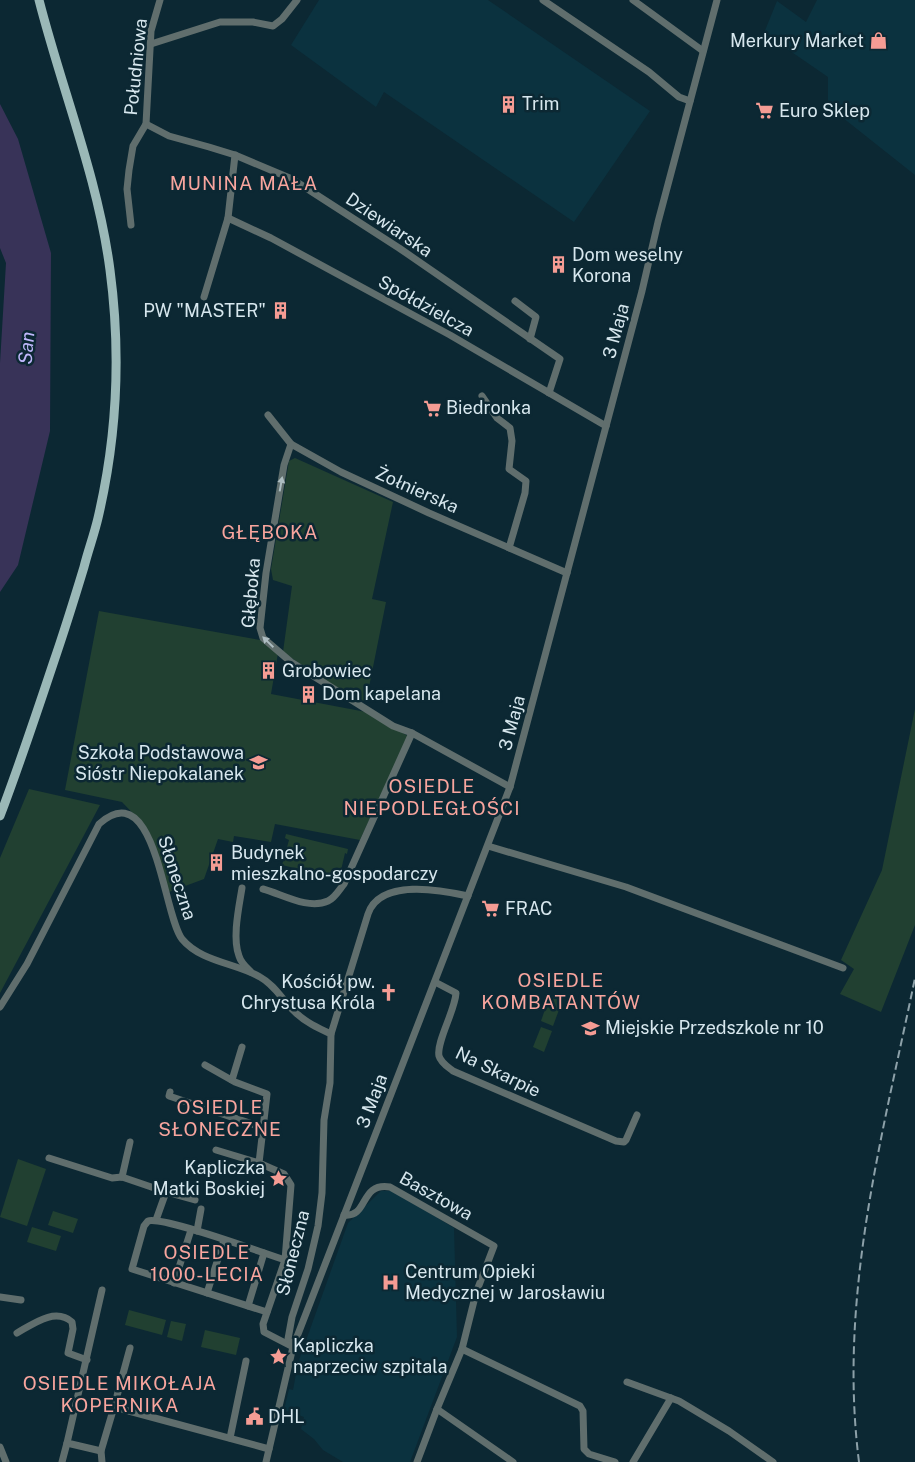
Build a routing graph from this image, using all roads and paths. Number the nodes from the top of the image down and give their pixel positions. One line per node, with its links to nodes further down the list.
1 (39, 0): 26 (main road)
2 (160, 0): 7 (street, Południowa)
3 (297, 0): 7 (street)
4 (543, 0): 9 (street)
5 (632, 0): 8 (street)
6 (717, 0): 8 (street, 3 Maja)
7 (150, 44): 10 (street, Południowa)
8 (703, 51): 9 (street, 3 Maja)
9 (690, 101): 20 (street, 3 Maja)
10 (146, 124): 11 (street, Dziewiarska); 13 (street, Południowa)
11 (235, 156): 12 (street); 16 (street, Dziewiarska)
12 (228, 218): 14 (street); 17 (street, Spółdzielcza)
13 (131, 225)
14 (204, 297)
15 (514, 301): 16 (street)
16 (530, 339): 17 (street, Dziewiarska)
17 (549, 393): 20 (street, Spółdzielcza)
18 (482, 396): 22 (street)
19 (268, 415): 21 (street, Żołnierska)
20 (606, 426): 23 (street, 3 Maja)
21 (291, 444): 22 (street, Żołnierska); 24 (street, Głęboka, one-way to 21)
22 (509, 548): 23 (street, Żołnierska)
23 (567, 573): 25 (street, 3 Maja)
24 (412, 734): 25 (street, Głęboka); 29 (street)
25 (510, 787): 27 (street, 3 Maja)
26 (0, 816)
27 (488, 846): 30 (street, 3 Maja); 31 (street)
28 (242, 888): 32 (street)
29 (263, 890)
30 (468, 896): 33 (street, 3 Maja); 35 (street)
31 (843, 968)
32 (251, 973): 34 (street, Słoneczna); 35 (street, Słoneczna)
33 (435, 982): 40 (street, Na Skarpie); 50 (street, 3 Maja)
34 (0, 1007)
35 (330, 1034): 64 (street, Słoneczna)
36 (242, 1047): 38 (street)
37 (205, 1065): 38 (street)
38 (232, 1080): 41 (street)
39 (170, 1092): 41 (street)
40 (637, 1115)
41 (264, 1128): 45 (street)
42 (130, 1142): 46 (street)
43 (216, 1150): 45 (street)
44 (49, 1158): 46 (street)
45 (259, 1163): 55 (street)
46 (122, 1177): 47 (street)
47 (166, 1192): 48 (street); 51 (street)
48 (195, 1200)
49 (201, 1210): 52 (street)
50 (344, 1215): 64 (street, 3 Maja); 66 (street, Basztowa)
51 (156, 1220): 52 (street); 56 (street)
52 (194, 1230): 53 (street); 56 (street)
53 (224, 1240): 54 (street); 58 (street)
54 (264, 1254): 55 (street); 61 (street)
55 (285, 1260): 62 (street)
56 (174, 1283): 58 (street)
57 (102, 1290): 67 (street)
58 (207, 1293): 61 (street)
59 (1, 1297): 60 (street)
60 (21, 1300)
61 (248, 1306): 62 (street)
62 (267, 1312): 64 (street)
63 (16, 1332): 67 (street)
64 (293, 1347): 76 (street, 3 Maja)
65 (130, 1348): 71 (street)
66 (462, 1349): 72 (street); 84 (street)
67 (87, 1360): 74 (street)
68 (246, 1361): 73 (street)
69 (627, 1382): 70 (street)
70 (671, 1398): 85 (street); 86 (street)
71 (114, 1408): 73 (street); 77 (street)
72 (437, 1409): 82 (street); 83 (street)
73 (230, 1438): 76 (street)
74 (67, 1443): 77 (street); 79 (street)
75 (0, 1447): 78 (street)
76 (269, 1449): 81 (street, 3 Maja)
77 (101, 1451): 80 (street)
78 (6, 1462)
79 (62, 1462)
80 (102, 1462)
81 (266, 1462)
82 (417, 1462)
83 (513, 1462)
84 (615, 1462)
85 (632, 1462)
86 (773, 1462)

